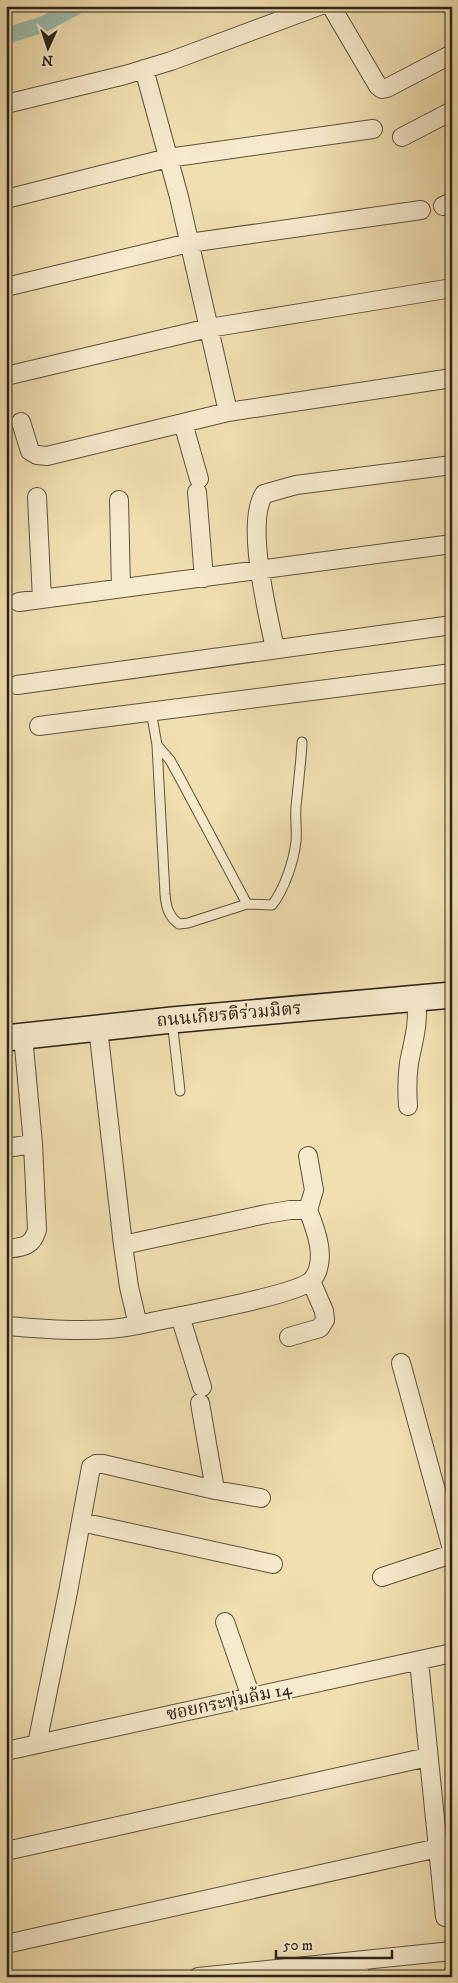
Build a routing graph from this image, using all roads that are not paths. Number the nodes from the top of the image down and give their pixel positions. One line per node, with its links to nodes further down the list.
1 (319, 6): 4 (street)
2 (331, 6): 3 (street)
3 (452, 54)
4 (144, 69): 5 (street); 9 (street)
5 (6, 104)
6 (452, 111): 8 (street)
7 (373, 128): 9 (street)
8 (402, 136)
9 (168, 158): 10 (street); 12 (street)
10 (6, 199)
11 (421, 210): 12 (street)
12 (189, 243): 13 (street); 15 (street)
13 (6, 287)
14 (452, 288): 15 (street)
15 (209, 328): 16 (street); 18 (street)
16 (6, 376)
17 (452, 378): 18 (street)
18 (228, 412): 20 (street)
19 (21, 422): 20 (street)
20 (183, 423): 26 (street)
21 (452, 465): 25 (street)
22 (37, 497): 28 (street)
23 (119, 500): 27 (street)
24 (452, 544): 25 (street)
25 (261, 570): 26 (street); 31 (street)
26 (204, 578): 27 (street)
27 (121, 588): 28 (street)
28 (42, 599): 29 (street)
29 (19, 602)
30 (452, 625): 31 (street)
31 (275, 649): 33 (street)
32 (452, 673): 34 (street)
33 (17, 685)
34 (151, 711): 35 (street); 37 (lane)
35 (39, 726)
36 (302, 742): 38 (lane)
37 (157, 745): 38 (lane); 38 (lane)
38 (247, 904)
39 (452, 995): 40 (street, ถนนเกียรติร่วมมิตร)
40 (416, 998): 41 (street, ถนนเกียรติร่วมมิตร); 45 (street)
41 (172, 1020): 42 (street, ถนนเกียรติร่วมมิตร); 44 (lane)
42 (98, 1028): 43 (street, ถนนเกียรติร่วมมิตร); 50 (street)
43 (15, 1037): 46 (street)
44 (180, 1091)
45 (408, 1106)
46 (33, 1144): 47 (street); 51 (street)
47 (6, 1148)
48 (308, 1156): 49 (street)
49 (308, 1210): 50 (street); 52 (street)
50 (123, 1245): 54 (street)
51 (6, 1249)
52 (312, 1281): 53 (street); 56 (street)
53 (180, 1316): 54 (street); 58 (street)
54 (138, 1325): 55 (street)
55 (6, 1326)
56 (289, 1337)
57 (401, 1363): 61 (street)
58 (215, 1490): 59 (street); 60 (street)
59 (261, 1498)
60 (81, 1522): 63 (street); 69 (street)
61 (452, 1549)
62 (452, 1554): 64 (street)
63 (273, 1564)
64 (382, 1577)
65 (225, 1622): 68 (street)
66 (452, 1653): 67 (street, ซอยกระทุ่มล้ม 14)
67 (419, 1661): 68 (street, ซอยกระทุ่มล้ม 14); 71 (street)
68 (251, 1698): 69 (street, ซอยกระทุ่มล้ม 14)
69 (37, 1744): 70 (street, ซอยกระทุ่มล้ม 14)
70 (6, 1751)
71 (428, 1757): 72 (street); 73 (street)
72 (438, 1848): 74 (street); 75 (street)
73 (6, 1851)
74 (445, 1917)
75 (6, 1944)
76 (452, 1951): 77 (street)
77 (359, 1969): 78 (street)
78 (198, 1977)

